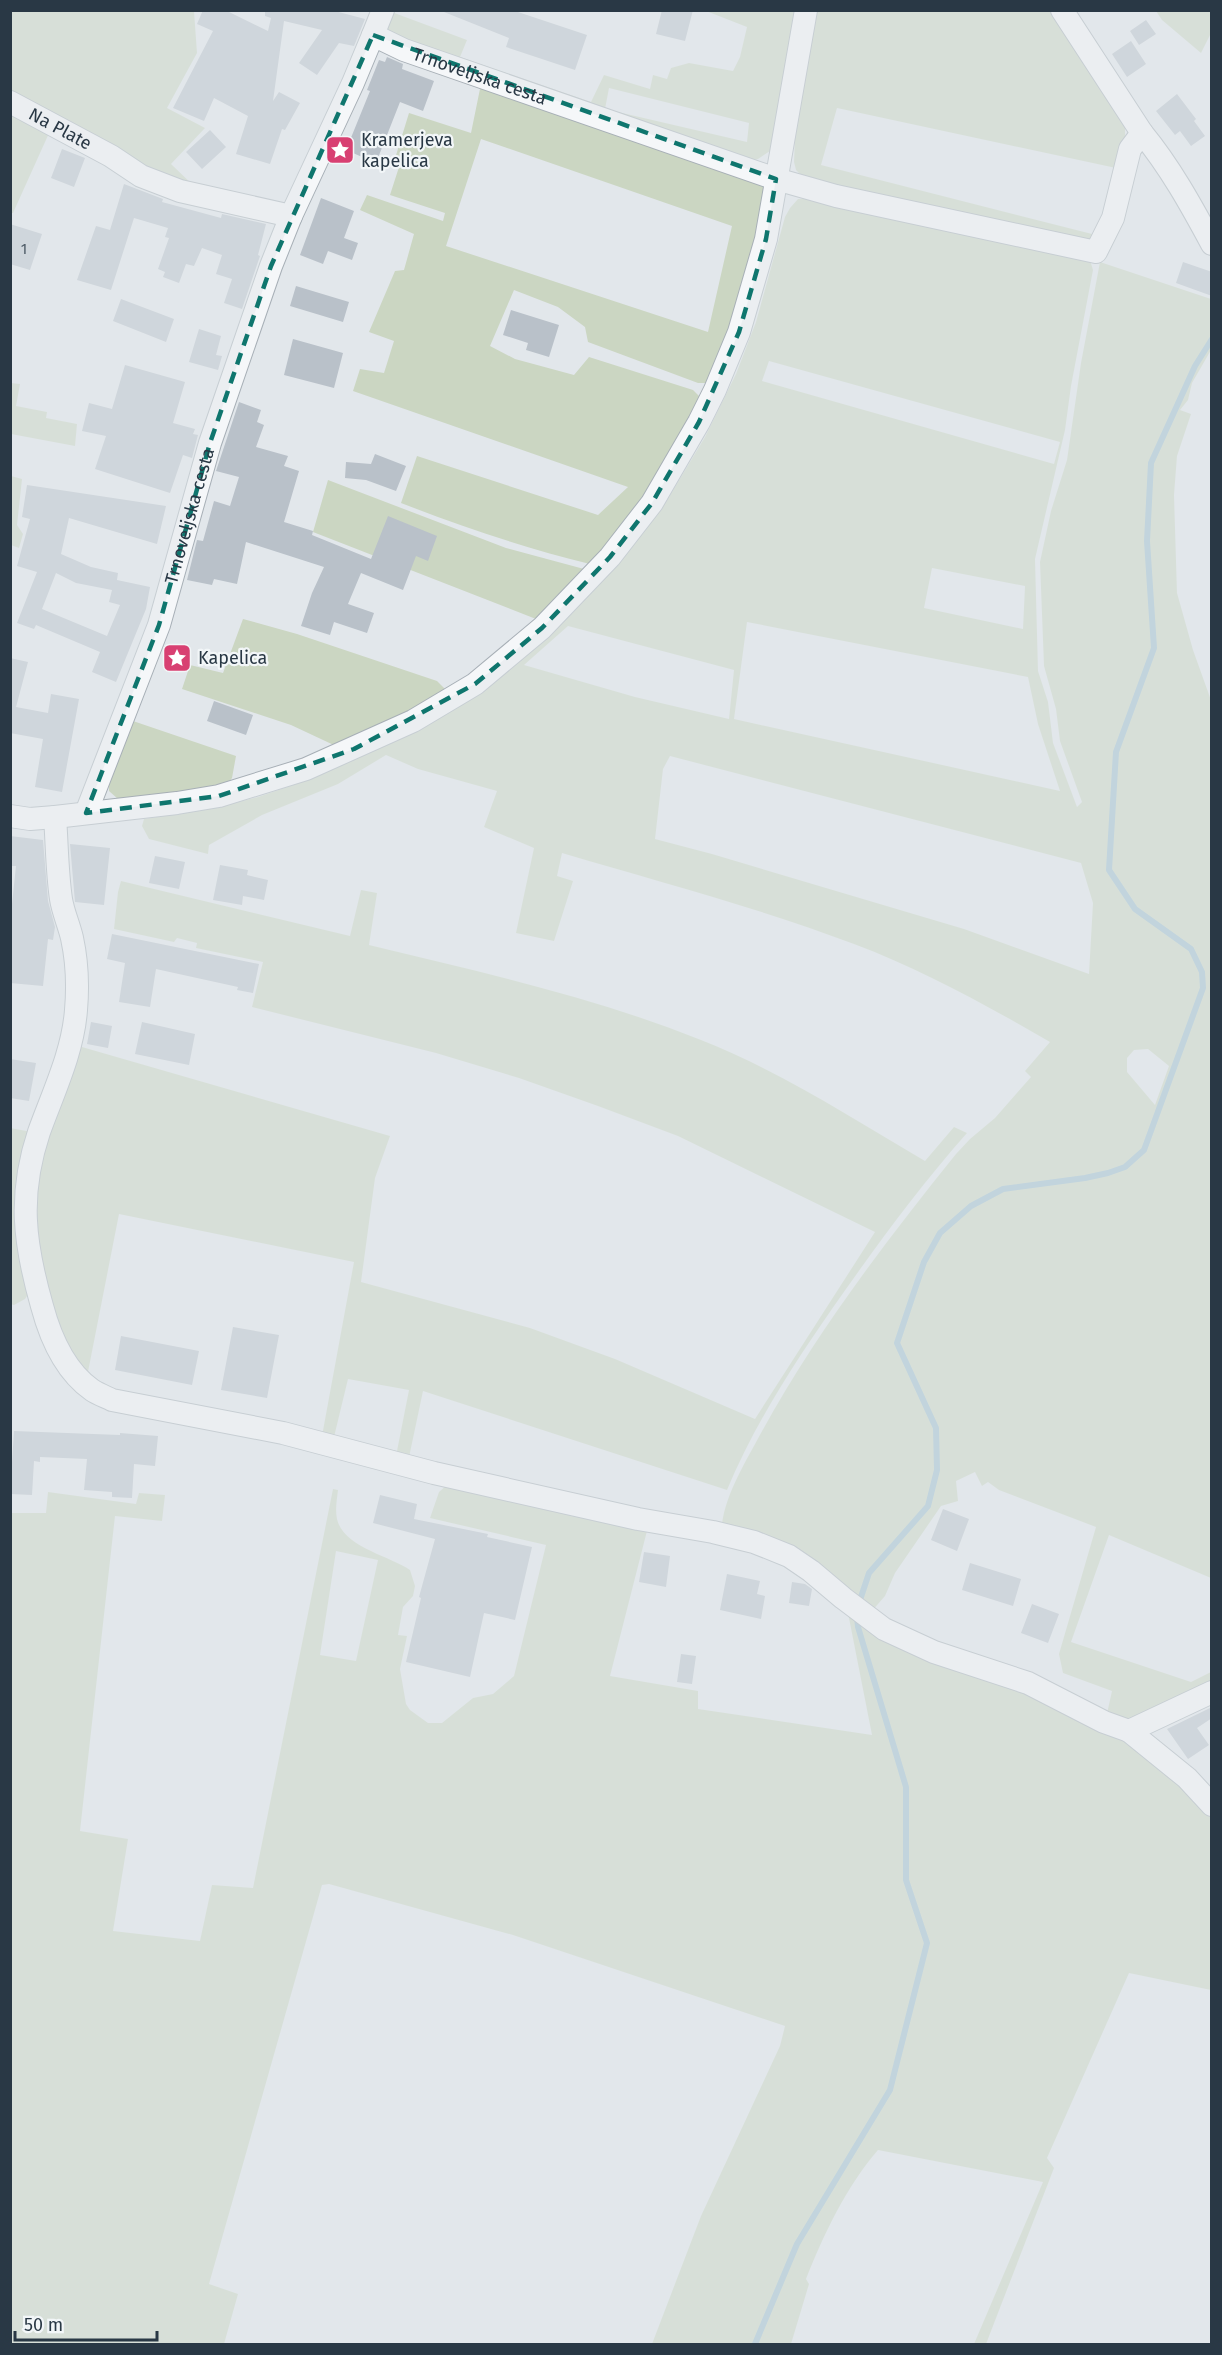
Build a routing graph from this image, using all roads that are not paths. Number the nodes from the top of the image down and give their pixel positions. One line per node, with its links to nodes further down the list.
1 (383, 10): 4 (street)
2 (806, 10): 7 (street)
3 (1062, 10): 6 (street)
4 (372, 35): 7 (street, Trnoveljska cesta); 8 (street, Trnoveljska cesta)
5 (10, 102): 8 (street, Na Plate)
6 (1142, 133): 7 (street, Trnoveljska cesta); 9 (street)
7 (776, 179): 10 (street)
8 (291, 216): 10 (street, Trnoveljska cesta)
9 (1212, 244)
10 (86, 813): 12 (street)
11 (10, 816): 12 (street)
12 (55, 817): 14 (street)
13 (1212, 1692): 14 (street)
14 (1129, 1731): 15 (street)
15 (1212, 1805)

